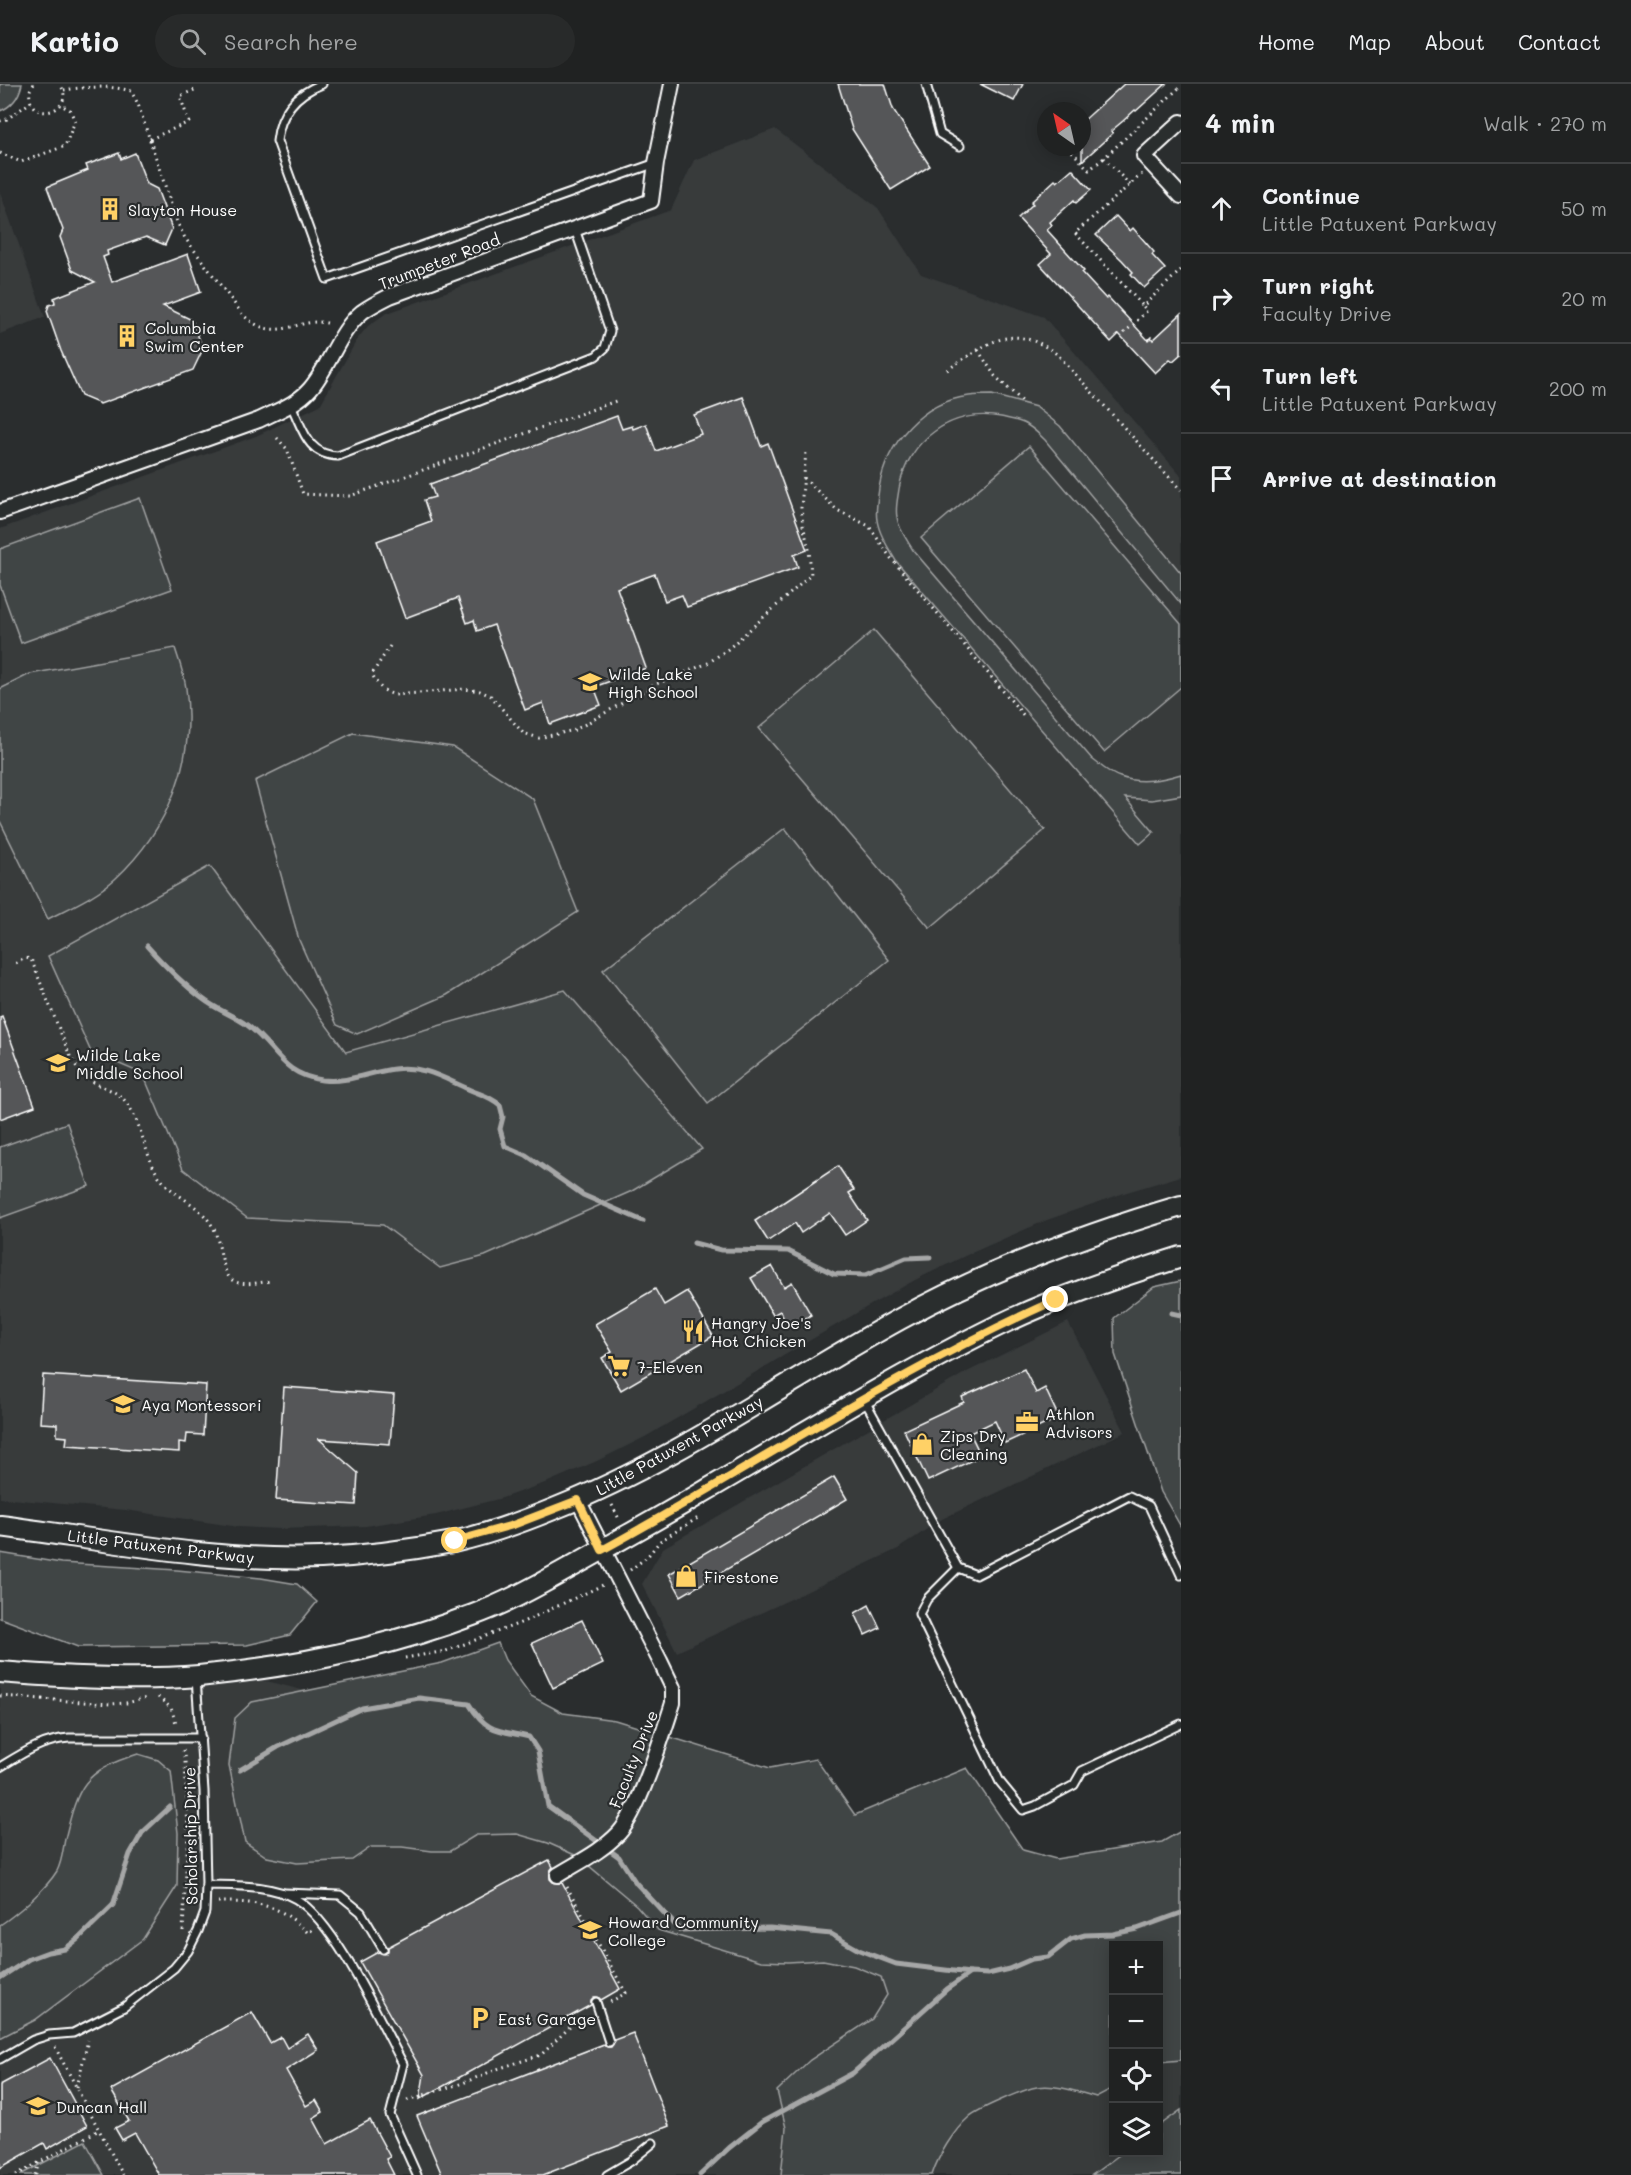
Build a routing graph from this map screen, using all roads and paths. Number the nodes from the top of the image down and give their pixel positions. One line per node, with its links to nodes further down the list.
1 (34, 84): 9 (path)
2 (60, 84): 8 (path)
3 (322, 84): 18 (lane)
4 (672, 84): 18 (street, Trumpeter Road)
5 (926, 84): 14 (lane)
6 (1181, 86): 17 (path)
7 (198, 89): 13 (path)
8 (63, 90): 10 (path); 13 (path)
9 (31, 102): 10 (path); 11 (path)
10 (61, 105): 15 (path)
11 (0, 122)
12 (1181, 122): 19 (street)
13 (150, 139): 25 (path)
14 (960, 147)
15 (0, 153)
16 (1076, 156): 17 (path)
17 (1104, 158): 20 (path)
18 (656, 163): 22 (street, Trumpeter Road)
19 (1152, 165): 20 (path); 21 (street)
20 (1130, 185): 24 (path)
21 (1181, 196)
22 (575, 227): 31 (street, Trumpeter Road); 31 (lane)
23 (1181, 270): 24 (path)
24 (1143, 306): 26 (path)
25 (336, 327)
26 (1124, 333)
27 (978, 350): 28 (path); 30 (path); 35 (path)
28 (947, 370)
29 (616, 401): 32 (path)
30 (1024, 403)
31 (291, 405): 36 (street, Trumpeter Road)
32 (277, 438)
33 (806, 452): 34 (path)
34 (804, 478): 37 (path); 38 (path)
35 (1181, 490)
36 (0, 512)
37 (390, 646)
38 (1025, 717)
39 (16, 963): 42 (path)
40 (1181, 1206): 44 (main road, Little Patuxent Parkway)
41 (1181, 1257): 43 (main road)
42 (273, 1281)
43 (864, 1399): 49 (main road); 50 (lane)
44 (578, 1500): 48 (main road, Little Patuxent Parkway); 49 (street, Faculty Drive)
45 (612, 1505): 47 (path)
46 (700, 1517): 51 (path)
47 (622, 1525)
48 (0, 1526)
49 (602, 1550): 54 (main road); 61 (street, Faculty Drive)
50 (958, 1568): 52 (lane); 57 (lane)
51 (630, 1570)
52 (1181, 1575)
53 (0, 1672): 54 (main road)
54 (196, 1676): 58 (lane, Scholarship Drive)
55 (0, 1696): 56 (path)
56 (175, 1721)
57 (1181, 1724)
58 (201, 1738): 60 (lane); 62 (lane, Scholarship Drive)
59 (183, 1751): 65 (path)
60 (0, 1767)
61 (561, 1873): 68 (path)
62 (206, 1885): 63 (lane); 69 (lane, Scholarship Drive)
63 (278, 1893): 67 (lane); 74 (lane)
64 (223, 1902): 66 (path)
65 (183, 1931)
66 (308, 1933)
67 (384, 1949)
68 (597, 2006): 71 (lane); 74 (path)
69 (91, 2024): 70 (lane, Scholarship Drive); 73 (path)
70 (49, 2035): 72 (lane, Scholarship Drive); 73 (path)
71 (609, 2042)
72 (0, 2059)
73 (77, 2088): 75 (path)
74 (393, 2104): 81 (lane)
75 (99, 2130): 77 (path); 80 (path)
76 (653, 2143): 82 (lane)
77 (40, 2162): 78 (path); 79 (path)
78 (16, 2175)
79 (35, 2175)
80 (123, 2175)
81 (417, 2175)
82 (607, 2175)

